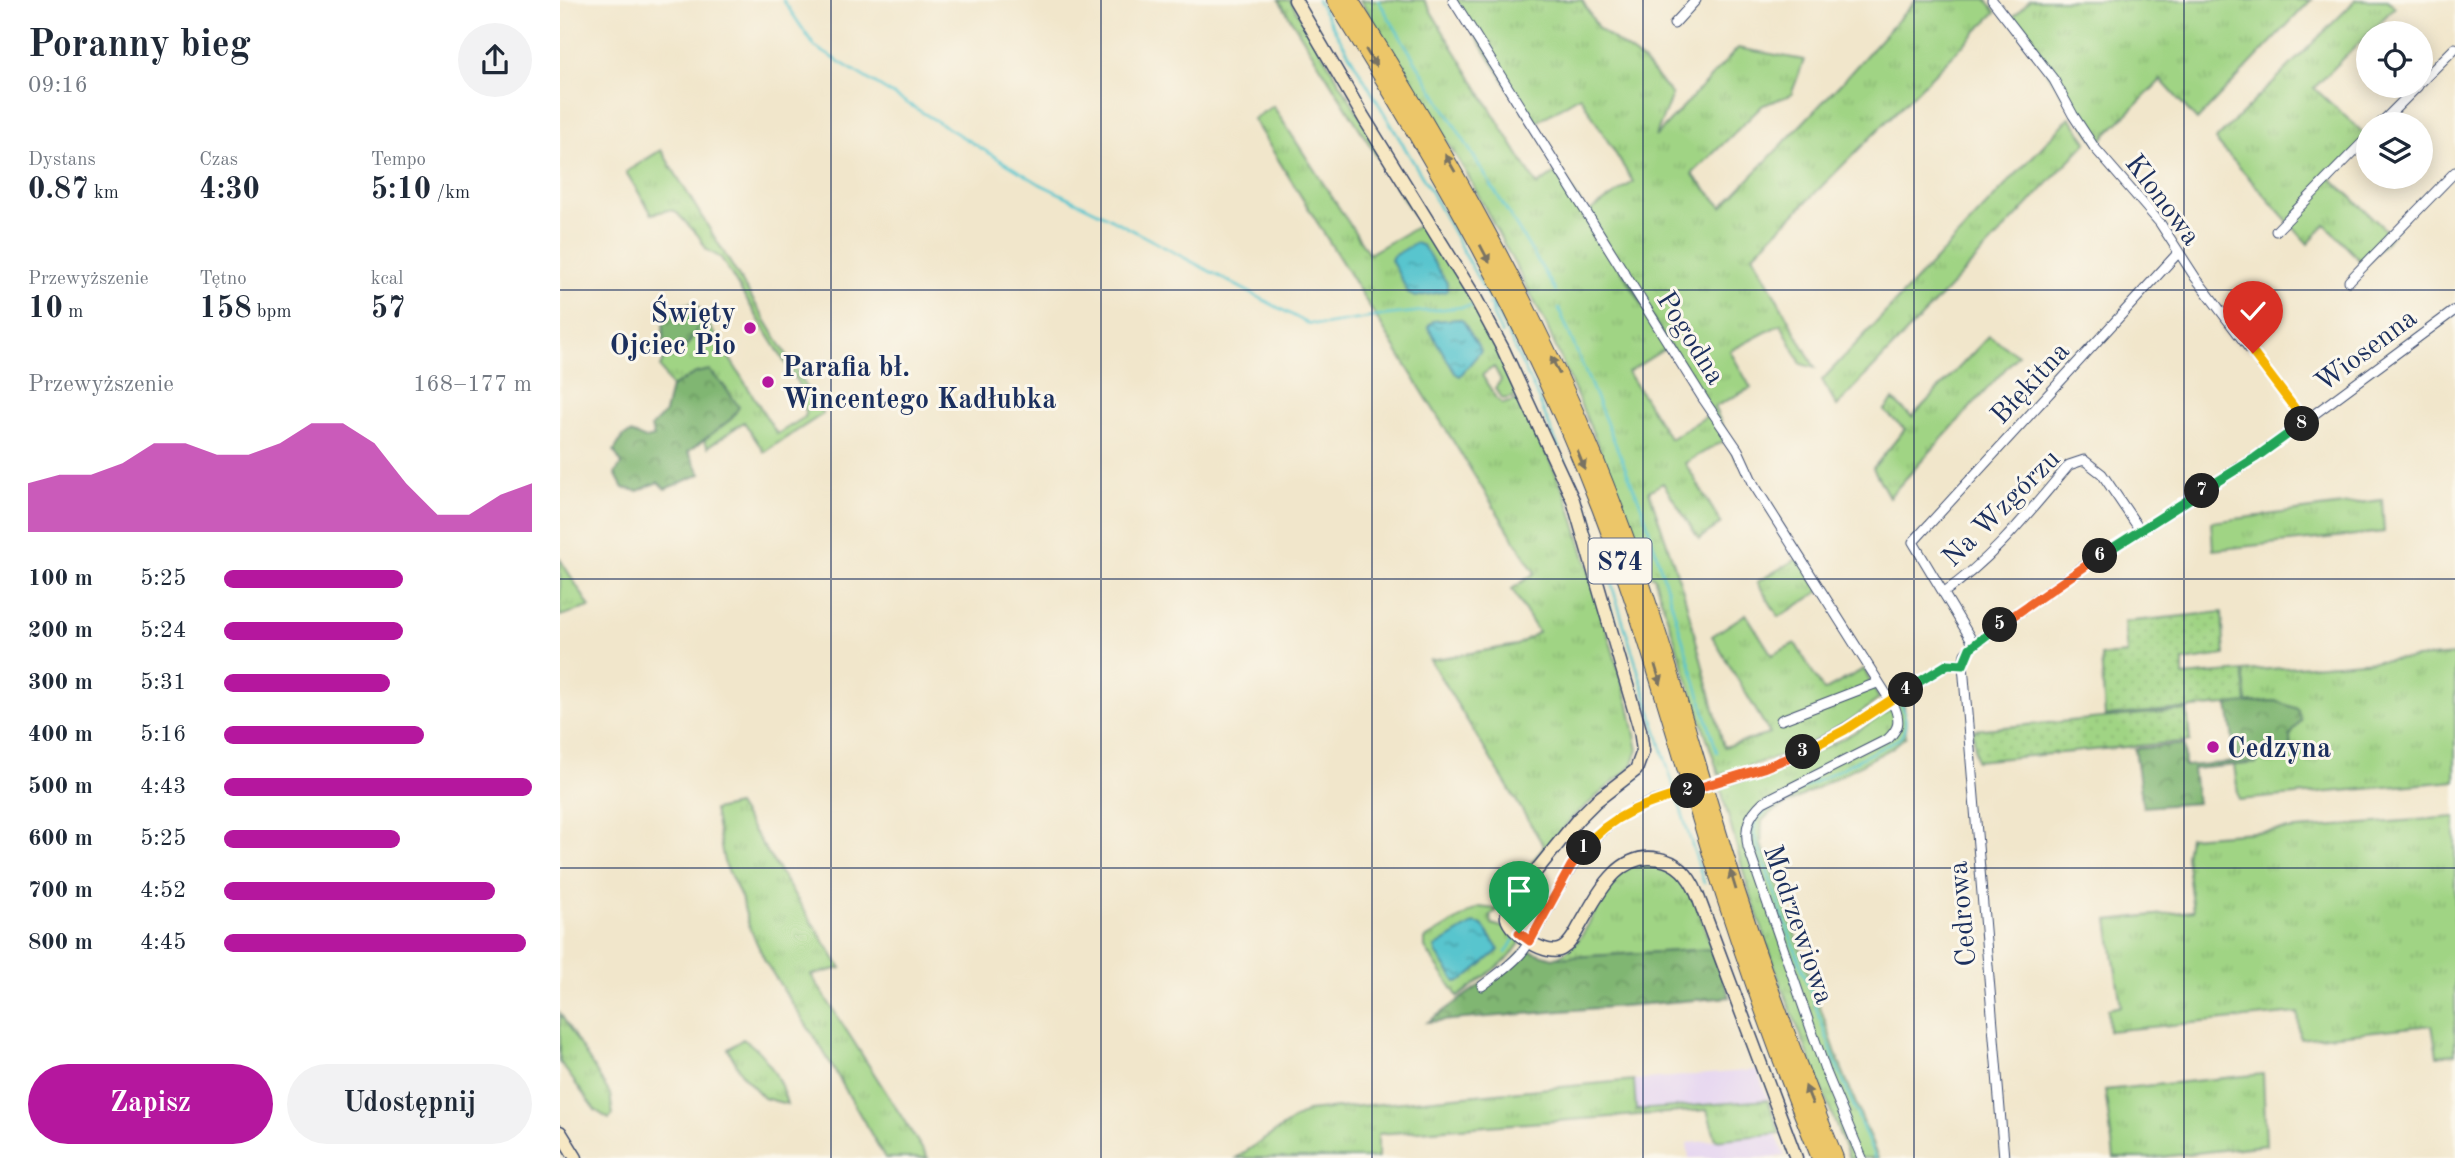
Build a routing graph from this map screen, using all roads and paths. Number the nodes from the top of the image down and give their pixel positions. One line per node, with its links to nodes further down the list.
1 (1295, 0): 26 (street)
2 (1335, 0): 31 (highway, S74, one-way to 31)
3 (1350, 0): 32 (highway, S74, one-way to 3)
4 (1453, 0): 23 (street, Pogodna)
5 (1696, 0): 7 (street)
6 (1992, 0): 15 (street, Klonowa)
7 (1674, 24)
8 (2455, 48): 9 (street)
9 (2433, 71)
10 (2406, 98): 11 (street)
11 (2392, 112)
12 (2356, 149): 14 (street)
13 (2455, 172): 16 (street)
14 (2276, 231)
15 (2178, 253): 18 (street, Klonowa); 20 (street, Błękitna)
16 (2348, 281)
17 (2455, 310): 18 (street, Wiosenna)
18 (2305, 422): 19 (street, Wiosenna)
19 (2140, 530): 20 (street, Na Wzgórzu); 21 (street, Wiosenna)
20 (1943, 593): 21 (street)
21 (1975, 644): 22 (street, Wiosenna)
22 (1963, 665): 24 (street); 34 (street, Cedrowa)
23 (1877, 683): 24 (street, Pogodna); 25 (street)
24 (1889, 701): 26 (street, bridge); 33 (street, Modrzewiowa)
25 (1781, 720)
26 (1530, 941): 27 (street); 30 (street)
27 (1482, 986)
28 (560, 1132): 29 (street)
29 (576, 1158)
30 (1796, 1158)
31 (1821, 1158)
32 (1835, 1158)
33 (1862, 1158)
34 (2004, 1158)

